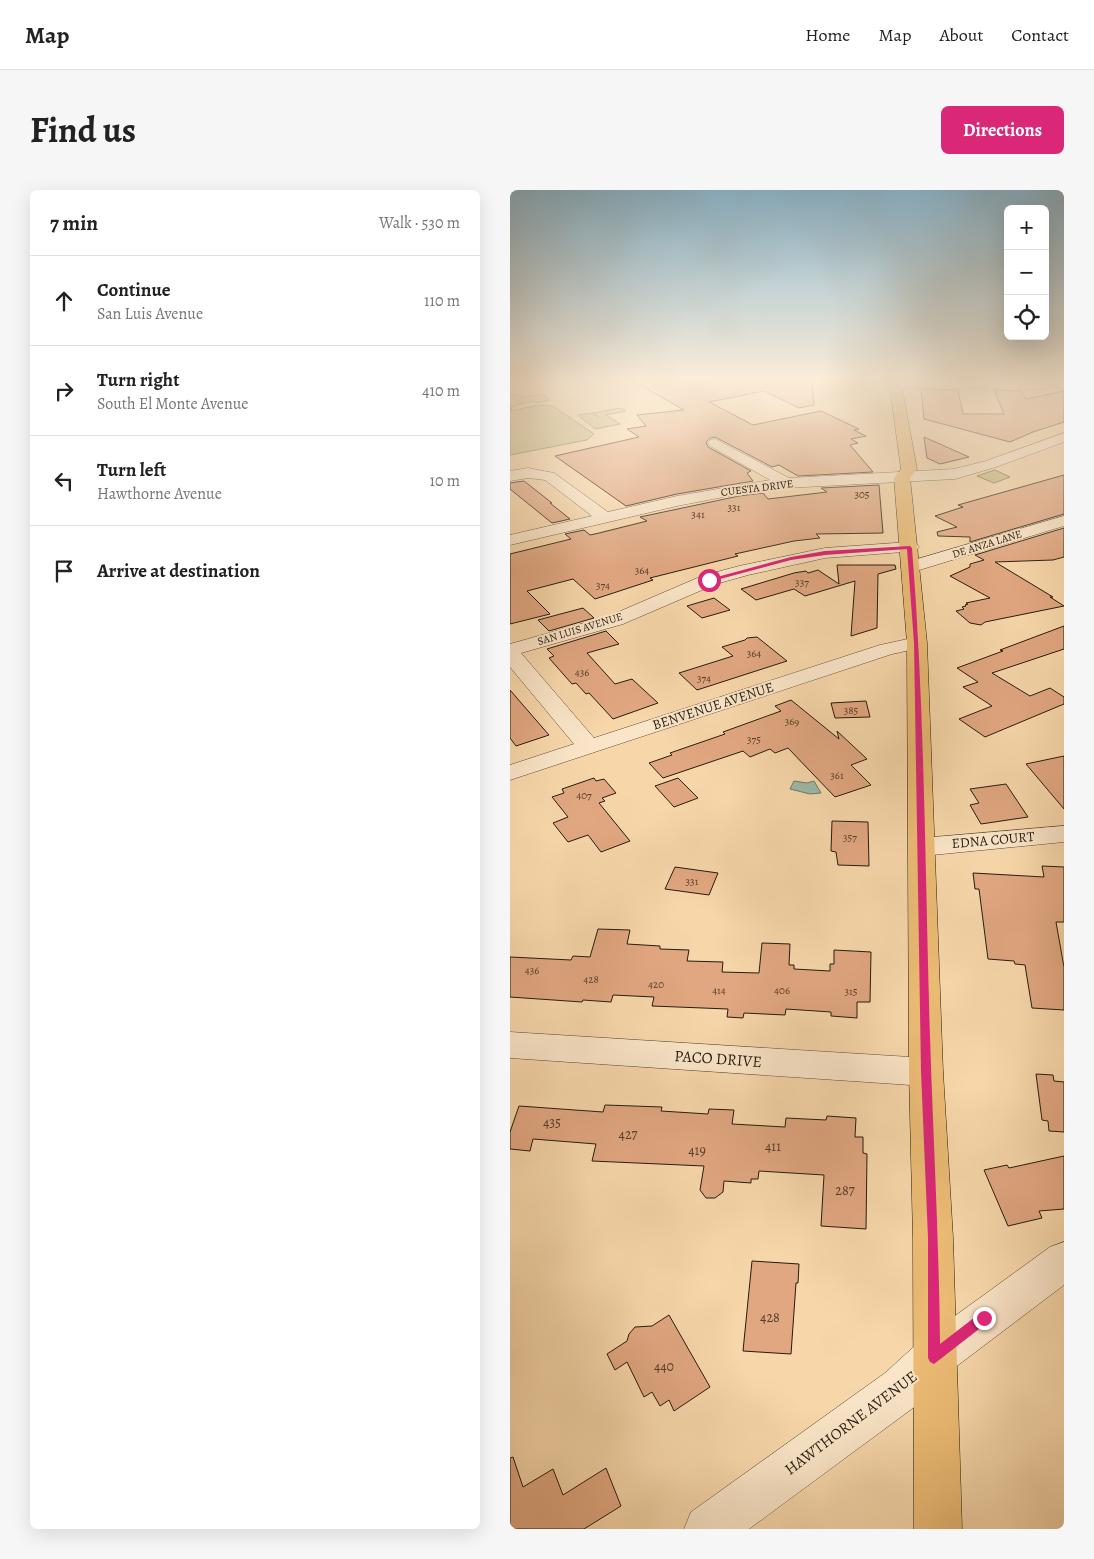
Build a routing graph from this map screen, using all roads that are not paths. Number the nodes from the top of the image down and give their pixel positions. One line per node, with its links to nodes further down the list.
1 (715, 443): 7 (street)
2 (905, 443): 6 (main road)
3 (1046, 443): 6 (street, CUESTA DRIVE)
4 (890, 463): 6 (main road)
5 (510, 476): 8 (street)
6 (902, 478): 7 (street, CUESTA DRIVE); 11 (main road)
7 (786, 483): 8 (street, CUESTA DRIVE)
8 (606, 518): 10 (street, CUESTA DRIVE)
9 (1064, 521): 11 (street, DE ANZA LANE)
10 (510, 540)
11 (910, 557): 12 (main road); 13 (street, SAN LUIS AVENUE)
12 (917, 643): 15 (street, BENVENUE AVENUE); 18 (main road)
13 (510, 650)
14 (510, 654): 15 (street)
15 (589, 747): 16 (street, BENVENUE AVENUE)
16 (510, 773)
17 (1064, 834): 18 (street, EDNA COURT)
18 (922, 847): 20 (main road)
19 (510, 1045): 20 (street, PACO DRIVE)
20 (926, 1072): 22 (main road)
21 (1064, 1261): 22 (street, HAWTHORNE AVENUE)
22 (934, 1358): 23 (street, HAWTHORNE AVENUE); 24 (main road)
23 (708, 1529)
24 (938, 1529)

